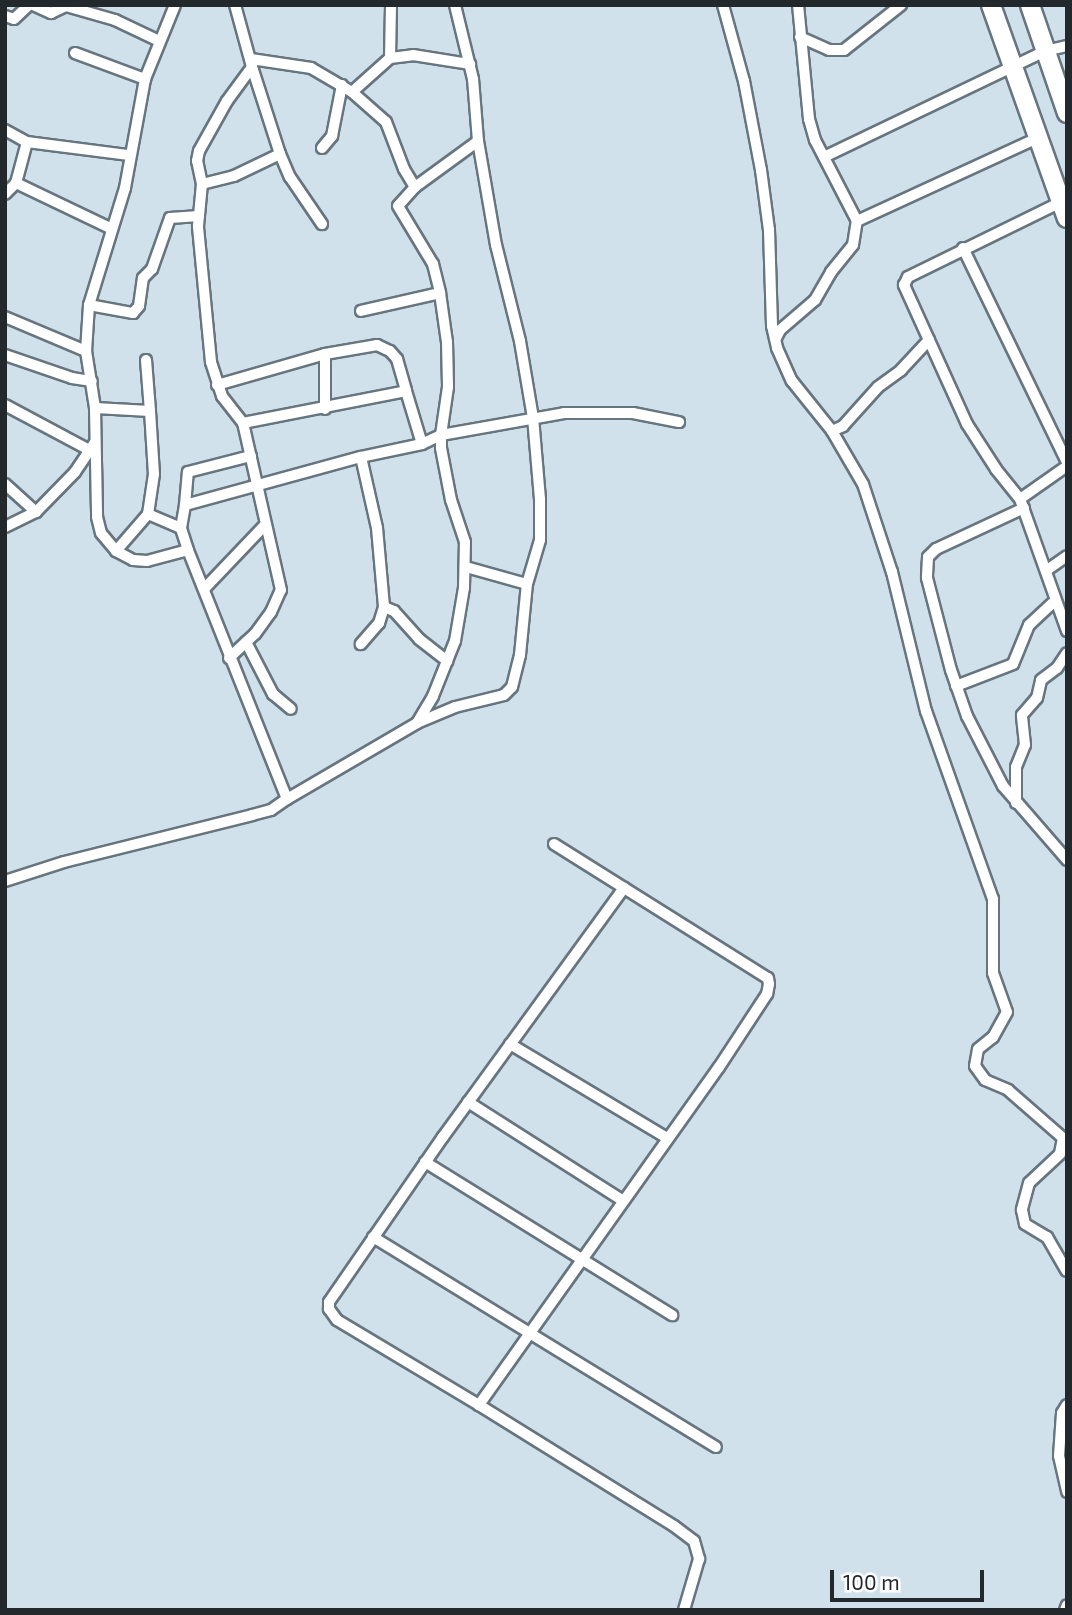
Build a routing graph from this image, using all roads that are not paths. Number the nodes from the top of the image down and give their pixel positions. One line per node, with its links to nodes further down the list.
1 (31, 5): 11 (street); 13 (street)
2 (175, 5): 13 (street)
3 (235, 5): 18 (street)
4 (391, 5): 17 (street)
5 (455, 5): 19 (street)
6 (723, 5): 46 (street)
7 (798, 5): 12 (street)
8 (901, 5): 12 (street)
9 (991, 5): 20 (main road)
10 (1030, 5): 15 (main road)
11 (5, 16)
12 (800, 37): 31 (street)
13 (159, 41): 21 (street)
14 (1067, 46): 15 (street)
15 (1045, 51): 20 (street); 23 (main road)
16 (75, 53): 21 (street)
17 (390, 58): 19 (street); 22 (street)
18 (251, 63): 22 (street); 29 (street); 33 (street)
19 (470, 64): 26 (street)
20 (1014, 68): 25 (main road); 31 (street)
21 (145, 79): 30 (street)
22 (347, 89): 28 (street); 34 (street)
23 (1067, 113)
24 (5, 130): 27 (street)
25 (1040, 137): 36 (main road); 38 (street)
26 (478, 141): 34 (street); 59 (street)
27 (27, 142): 30 (street); 32 (street)
28 (322, 148)
29 (280, 154): 33 (street); 39 (street)
30 (129, 156): 40 (street)
31 (826, 156): 38 (street)
32 (16, 183): 35 (street); 40 (street)
33 (202, 184): 37 (street)
34 (415, 187): 42 (street)
35 (5, 194)
36 (1064, 210): 41 (street)
37 (199, 216): 43 (street); 53 (street)
38 (857, 221): 46 (street)
39 (321, 225)
40 (112, 229): 43 (street)
41 (963, 248): 47 (street); 68 (street)
42 (440, 293): 44 (street); 63 (street)
43 (89, 305): 48 (street)
44 (362, 311)
45 (5, 317): 48 (street)
46 (776, 338): 62 (street)
47 (929, 340): 62 (street); 71 (street)
48 (86, 351): 52 (street)
49 (325, 354): 53 (street); 54 (street); 57 (street)
50 (5, 355): 52 (street)
51 (146, 360): 58 (street)
52 (92, 381): 56 (street)
53 (217, 385): 61 (street)
54 (406, 391): 57 (street); 64 (street)
55 (5, 405): 65 (street)
56 (95, 408): 58 (street); 65 (street)
57 (325, 409): 61 (street)
58 (150, 411): 74 (street)
59 (533, 418): 60 (street); 63 (street); 83 (street)
60 (679, 422)
61 (243, 424): 66 (street)
62 (832, 431): 109 (street)
63 (441, 435): 64 (street); 81 (street)
64 (422, 444): 67 (street)
65 (93, 447): 73 (street); 79 (street)
66 (251, 456): 70 (street); 72 (street)
67 (361, 457): 70 (street); 86 (street)
68 (1067, 464): 71 (street)
69 (5, 484): 73 (street)
70 (259, 486): 72 (street); 75 (street)
71 (1022, 504): 82 (street); 93 (street)
72 (185, 505): 77 (street)
73 (36, 512): 76 (street)
74 (148, 514): 77 (street); 79 (street)
75 (264, 526): 84 (street); 88 (street)
76 (5, 527)
77 (181, 528): 78 (street)
78 (188, 550): 79 (street); 84 (street)
79 (116, 551)
80 (1067, 556): 82 (street)
81 (466, 567): 83 (street); 92 (street)
82 (1047, 570): 85 (street)
83 (527, 584): 95 (street)
84 (204, 589): 91 (street)
85 (1055, 601): 87 (street); 93 (street)
86 (384, 607): 89 (street); 92 (street)
87 (1067, 631)
88 (246, 642): 91 (street); 94 (street)
89 (361, 644)
90 (1067, 653): 97 (street)
91 (229, 658): 96 (street)
92 (447, 661): 95 (street)
93 (956, 686): 97 (street)
94 (291, 709)
95 (418, 723): 96 (street)
96 (287, 799): 100 (street)
97 (1016, 803): 99 (street)
98 (554, 844): 101 (street)
99 (1067, 860)
100 (5, 881)
101 (624, 888): 102 (street); 104 (street)
102 (510, 1044): 103 (street); 104 (street)
103 (468, 1101): 105 (street); 106 (street)
104 (667, 1138): 106 (street)
105 (425, 1162): 107 (street); 108 (street)
106 (622, 1200): 108 (street)
107 (373, 1237): 111 (street); 112 (street)
108 (581, 1257): 110 (street); 111 (street)
109 (1067, 1271)
110 (672, 1315)
111 (528, 1332): 112 (street); 114 (street)
112 (479, 1405): 116 (street)
113 (1067, 1405): 115 (street)
114 (716, 1447)
115 (1067, 1492)
116 (684, 1610)

